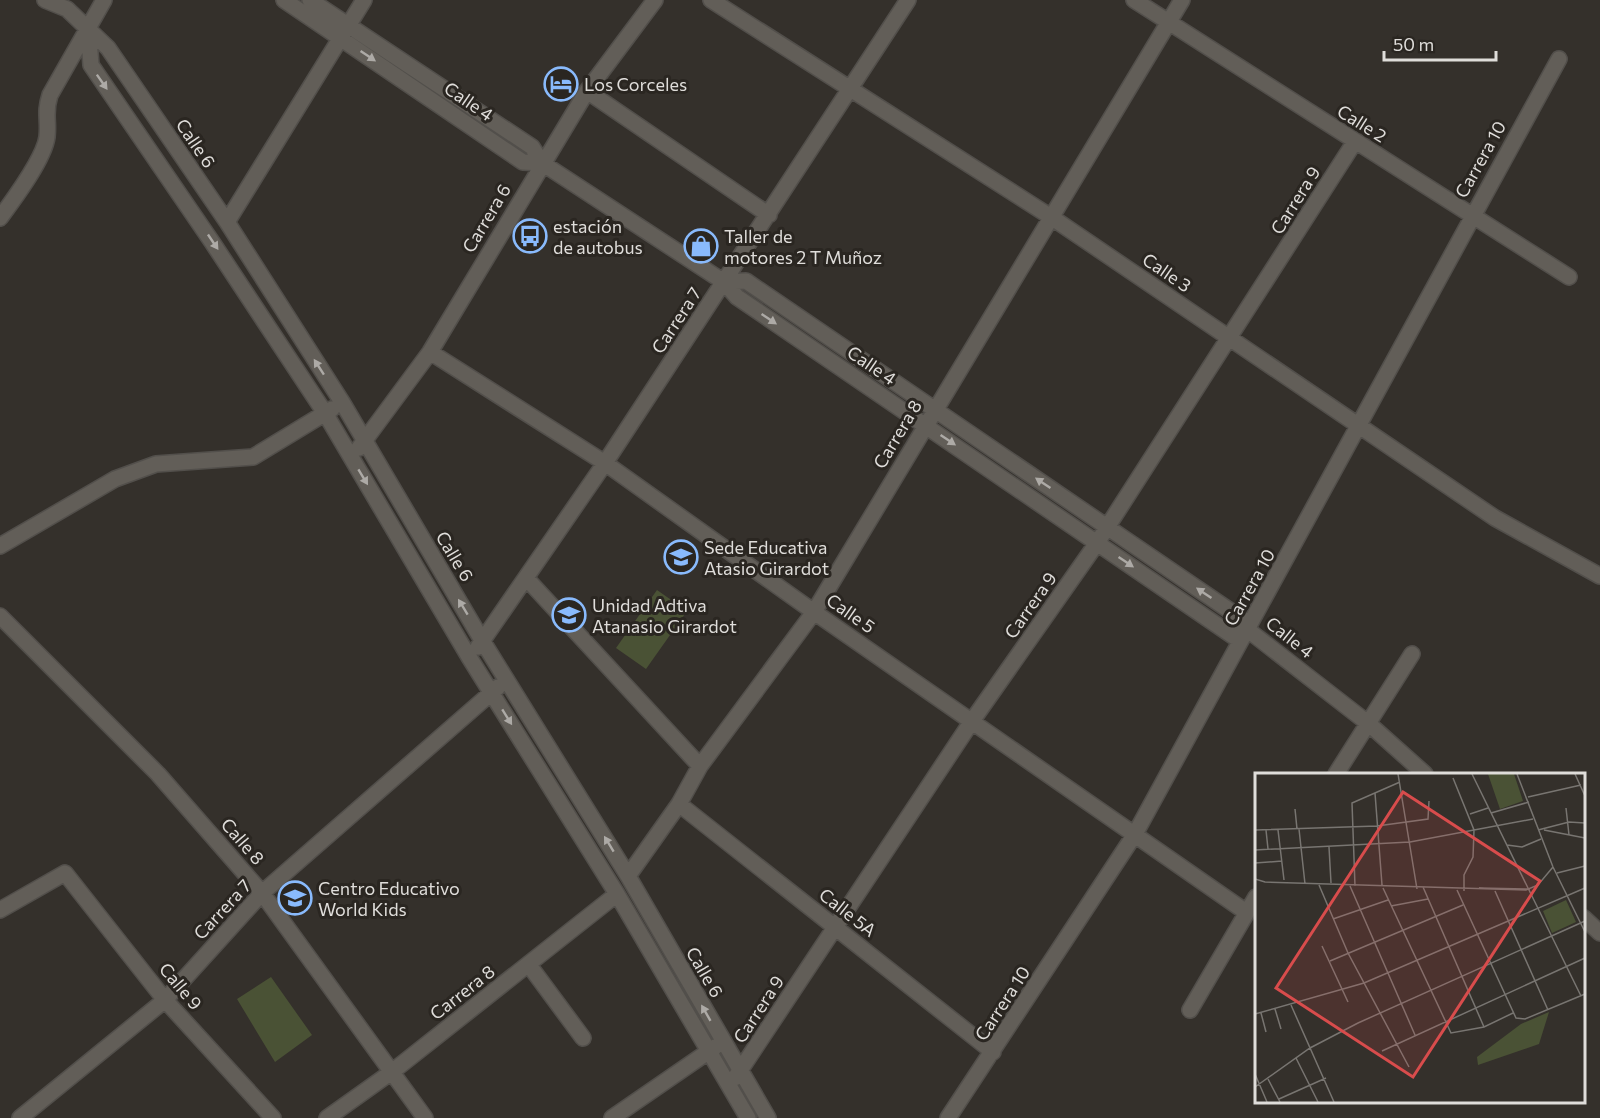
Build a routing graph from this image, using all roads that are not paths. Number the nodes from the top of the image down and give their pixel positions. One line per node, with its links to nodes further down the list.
1 (45, 0): 12 (street, Calle 6)
2 (104, 0): 12 (street)
3 (284, 0): 13 (street, Calle 4)
4 (310, 0): 13 (street)
5 (364, 0): 13 (street)
6 (655, 0): 16 (street, Carrera 6)
7 (711, 0): 15 (street, Calle 3)
8 (908, 0): 15 (street, Carrera 7)
9 (1134, 0): 11 (street, Calle 2)
10 (1182, 0): 11 (street, Carrera 8)
11 (1169, 22): 17 (street, Calle 2); 21 (street, Carrera 8)
12 (88, 27): 22 (street); 23 (street, Calle 6); 30 (street, Calle 6, one-way to 30)
13 (344, 31): 18 (street, Calle 4); 23 (street)
14 (1559, 59): 19 (street, Carrera 10)
15 (849, 90): 20 (street, Carrera 7); 21 (street, Calle 3)
16 (587, 91): 18 (street, Carrera 6); 20 (street)
17 (1354, 143): 19 (street, Calle 2); 26 (street, Carrera 9)
18 (542, 163): 25 (street, Calle 4); 27 (street, Carrera 6)
19 (1472, 214): 24 (street, Calle 2); 32 (street, Carrera 10)
20 (769, 215): 25 (street, Carrera 7)
21 (1051, 217): 26 (street, Calle 3); 29 (street, Carrera 8)
22 (0, 218)
23 (227, 222): 28 (street, Calle 6, one-way to 23)
24 (1569, 277)
25 (724, 282): 29 (street); 31 (street, Calle 4, one-way to 31); 35 (street, Carrera 7)
26 (1230, 339): 32 (street, Calle 3); 36 (street, Carrera 9)
27 (430, 352): 33 (street, Carrera 6); 35 (street, Calle 5)
28 (342, 402): 30 (street); 33 (street, Calle 6)
29 (934, 409): 31 (street, Carrera 8); 36 (street, one-way to 29)
30 (325, 413): 34 (street, Calle 6); 38 (street)
31 (924, 424): 37 (street, Calle 4, one-way to 37); 41 (street, Carrera 8)
32 (1360, 426): 39 (street, Calle 3); 43 (street, Carrera 10)
33 (364, 440): 34 (street, Carrera 6); 44 (street, Calle 6, one-way to 33)
34 (352, 457): 46 (street, Calle 6, one-way to 46)
35 (605, 463): 40 (street, Carrera 7); 41 (street, Calle 5)
36 (1107, 527): 37 (street, Carrera 9); 43 (street, one-way to 36)
37 (1097, 543): 43 (street, Calle 4, one-way to 43); 49 (street, Carrera 9)
38 (0, 546)
39 (1600, 576)
40 (526, 579): 44 (street, Carrera 7); 51 (street)
41 (814, 612): 49 (street, Calle 5); 51 (street, Carrera 8)
42 (0, 616): 57 (street, Calle 8)
43 (1248, 630): 50 (street, Calle 4); 55 (street, Carrera 10)
44 (483, 642): 46 (street, Carrera 7); 47 (street, Calle 6)
45 (1412, 654): 50 (street)
46 (469, 657): 48 (street, Calle 6)
47 (507, 679): 48 (street, Carrera 7); 56 (street, Calle 6, one-way to 47)
48 (492, 692): 57 (street, Carrera 7); 58 (street, Calle 6, one-way to 58)
49 (972, 721): 55 (street, Calle 5); 63 (street, Carrera 9)
50 (1369, 724): 52 (street); 53 (street, Calle 4)
51 (700, 766): 54 (street, Carrera 8)
52 (1337, 773)
53 (1424, 773)
54 (679, 804): 56 (street, Carrera 8); 63 (street, Calle 5A)
55 (1135, 834): 61 (street, Calle 5); 71 (street, Carrera 10)
56 (628, 876): 69 (street, Calle 6, one-way to 56)
57 (262, 893): 66 (street, Carrera 7); 72 (street, Calle 8)
58 (617, 894): 65 (street, Carrera 8); 70 (street, Calle 6)
59 (1255, 900): 61 (street)
60 (0, 910): 66 (street, Calle 9)
61 (1246, 912): 67 (street)
62 (1585, 919): 64 (street)
63 (834, 926): 71 (street, Calle 5A); 73 (street, Carrera 9)
64 (1600, 933)
65 (529, 965): 68 (street); 72 (street, Carrera 8)
66 (165, 1000): 75 (street, Carrera 7); 76 (street, Calle 9)
67 (1190, 1010)
68 (583, 1038)
69 (723, 1042): 70 (street, Carrera 9); 73 (street, Calle 6)
70 (709, 1052): 74 (street, Calle 6); 79 (street, Carrera 9)
71 (993, 1052): 82 (street, Carrera 10)
72 (393, 1071): 77 (street, Carrera 8); 78 (street, Calle 8)
73 (741, 1071): 74 (street, Carrera 9); 81 (street, Calle 6)
74 (729, 1085): 80 (street, Calle 6)
75 (20, 1118)
76 (273, 1118)
77 (327, 1118)
78 (425, 1118)
79 (612, 1118)
80 (748, 1118)
81 (768, 1118)
82 (948, 1118)

